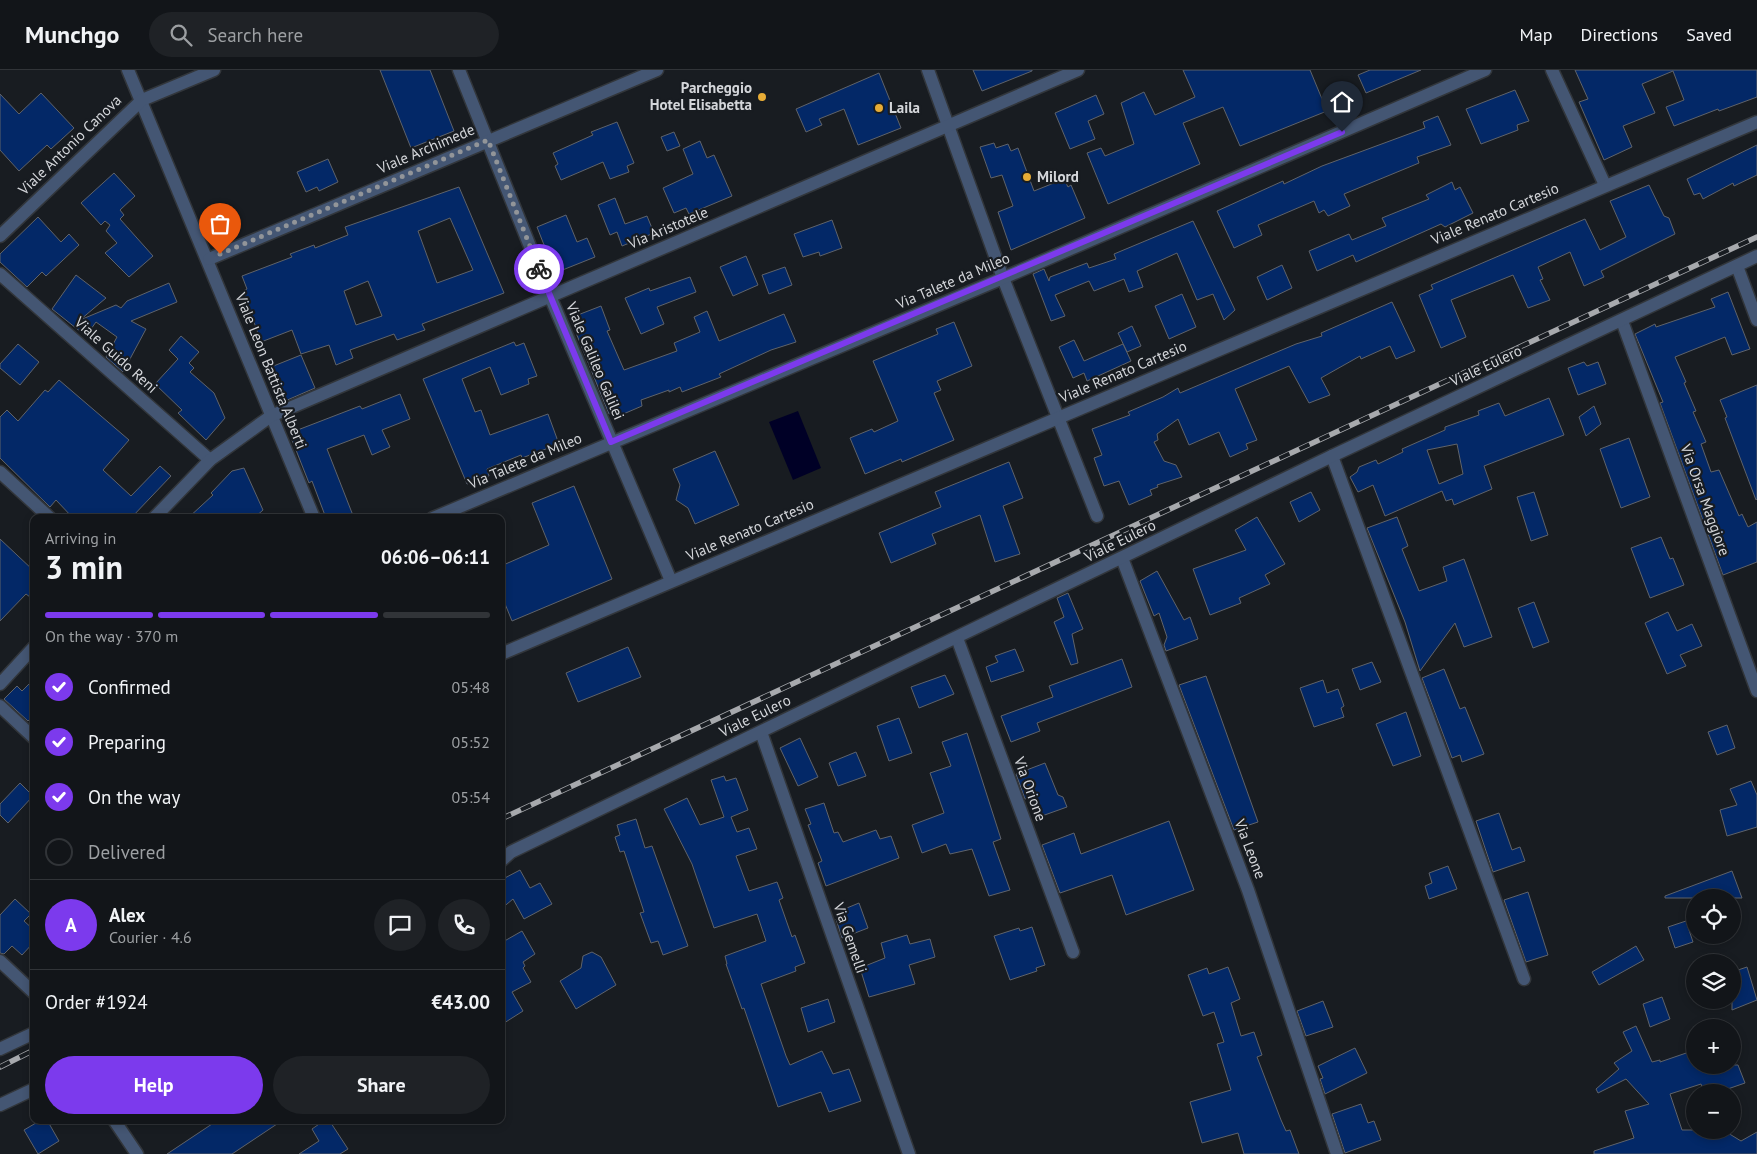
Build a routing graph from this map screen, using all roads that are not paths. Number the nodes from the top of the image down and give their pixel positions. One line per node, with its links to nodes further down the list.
1 (128, 70): 9 (street, Viale Leon Battista Alberti)
2 (214, 70): 9 (street)
3 (459, 70): 12 (street, Viale Galileo Galilei)
4 (657, 70): 12 (street, Viale Archimede)
5 (928, 70): 11 (street)
6 (1078, 70): 11 (street, Via Aristotele)
7 (1485, 70): 19 (street, Via Talete da Mileo)
8 (1552, 70): 13 (street)
9 (142, 100): 14 (street, Viale Antonio Canova); 16 (street, Viale Leon Battista Alberti)
10 (1757, 122): 13 (street, Viale Renato Cartesio)
11 (947, 125): 19 (street); 20 (street, Via Aristotele)
12 (488, 140): 16 (street, Viale Archimede); 20 (street, Viale Galileo Galilei)
13 (1605, 185): 24 (street, Viale Renato Cartesio)
14 (0, 236)
15 (1757, 256): 17 (street, Viale Eulero)
16 (209, 259): 23 (street, Viale Leon Battista Alberti)
17 (1737, 266): 21 (street, Viale Eulero); 22 (street)
18 (0, 274): 27 (street, Viale Guido Reni)
19 (1003, 278): 24 (street); 25 (street, Via Talete da Mileo)
20 (550, 296): 23 (street, Via Aristotele); 25 (street, Viale Galileo Galilei)
21 (1622, 320): 26 (street, Viale Eulero); 40 (street, Via Orsa Maggiore)
22 (1757, 320)
23 (271, 416): 27 (street, Via Aristotele); 31 (street, Viale Leon Battista Alberti)
24 (1057, 418): 33 (street); 35 (street, Viale Renato Cartesio)
25 (611, 442): 32 (street, Via Talete da Mileo); 35 (street, Viale Galileo Galilei)
26 (1332, 456): 34 (street, Viale Eulero); 47 (street)
27 (210, 460): 30 (street, Via Aristotele)
28 (0, 472): 29 (street)
29 (46, 514)
30 (158, 514)
31 (312, 514)
32 (442, 514)
33 (1097, 516)
34 (1122, 558): 36 (street, Viale Eulero); 56 (street, Via Leone)
35 (671, 581): 38 (street, Viale Renato Cartesio)
36 (957, 638): 42 (street, Viale Eulero); 45 (street, Via Orione)
37 (30, 651): 39 (street)
38 (505, 652)
39 (0, 684)
40 (1757, 691)
41 (0, 706): 43 (street)
42 (761, 732): 44 (street, Viale Eulero); 55 (street, Via Gemelli)
43 (30, 734)
44 (505, 857)
45 (1073, 952)
46 (0, 961): 48 (street)
47 (1524, 979)
48 (30, 990)
49 (30, 1035): 50 (street)
50 (0, 1049)
51 (30, 1091): 52 (street)
52 (0, 1105)
53 (117, 1124): 54 (street)
54 (137, 1154)
55 (909, 1154)
56 (1337, 1154)

